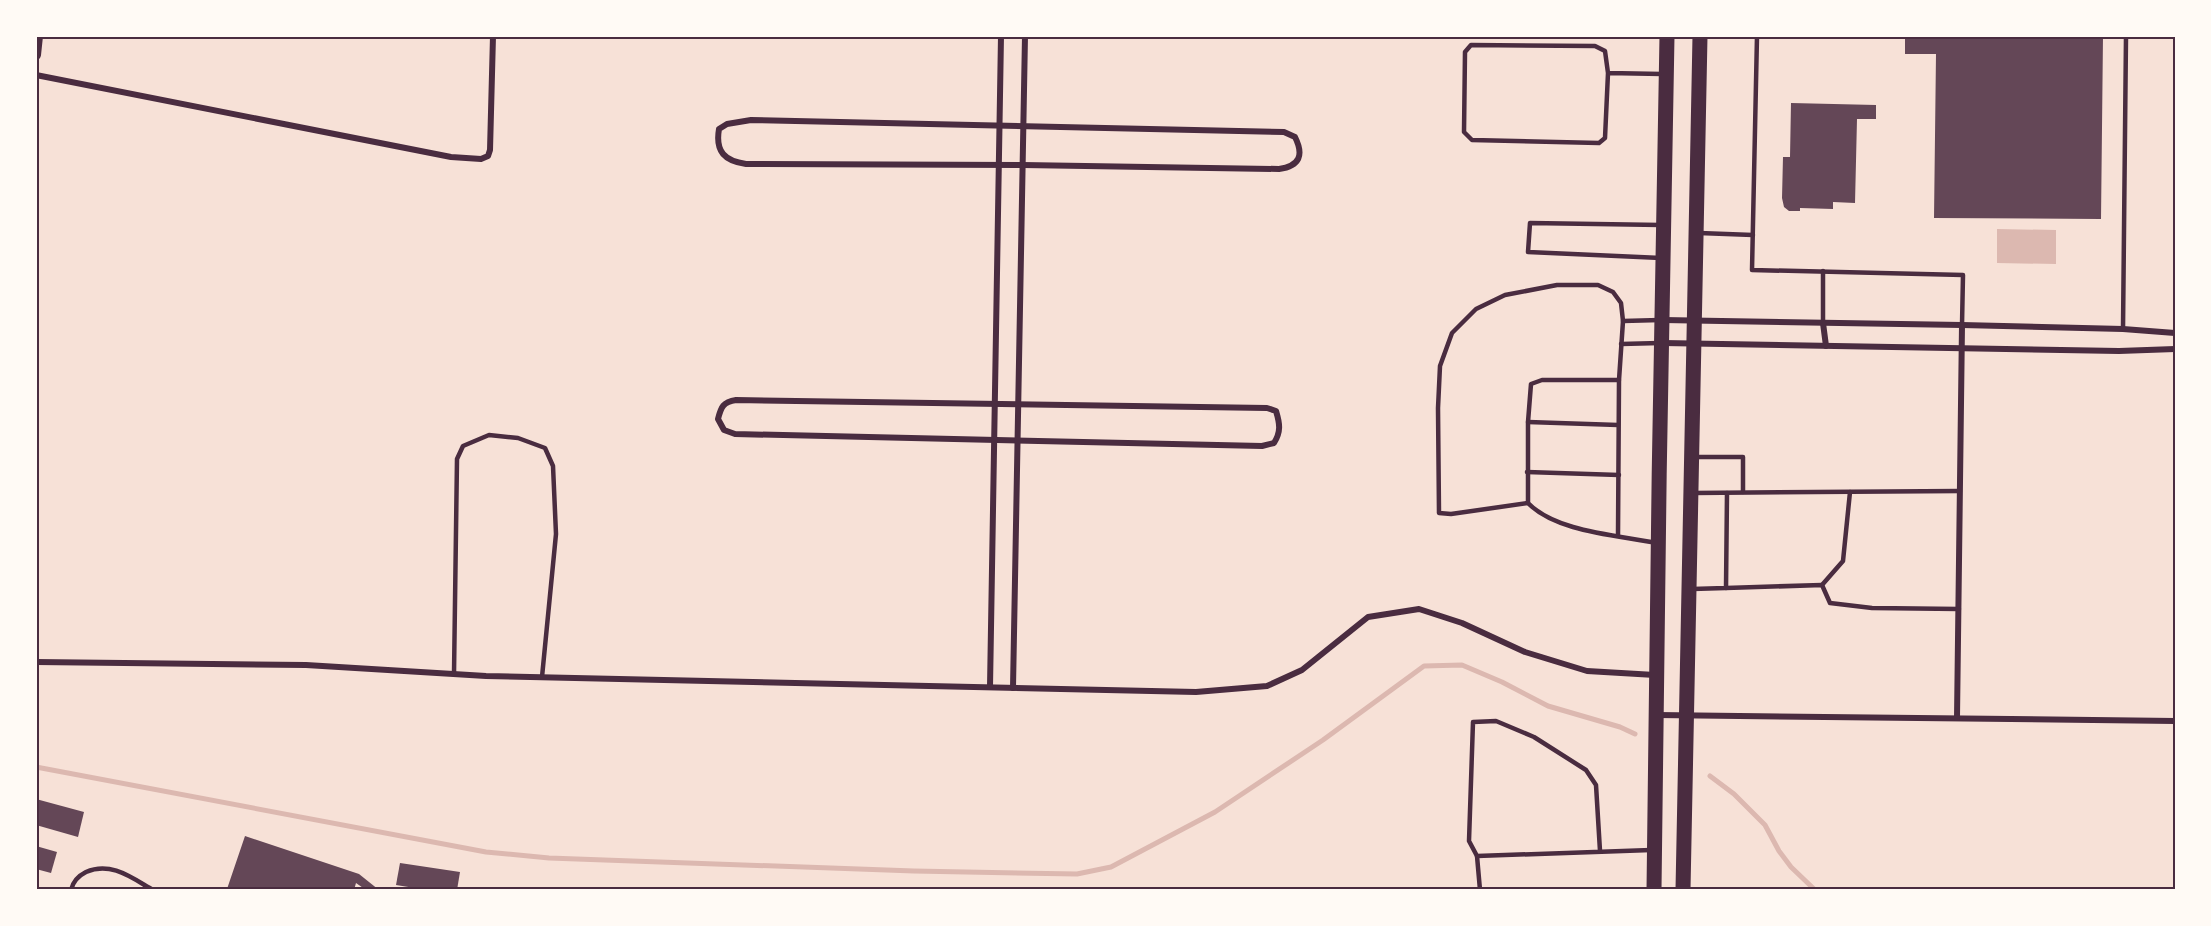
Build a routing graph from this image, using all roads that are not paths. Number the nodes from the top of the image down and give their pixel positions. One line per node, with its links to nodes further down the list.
1 (38, 36): 9 (street)
2 (493, 36): 12 (street)
3 (1001, 36): 13 (street)
4 (1025, 36): 14 (street)
5 (1666, 36): 11 (main road)
6 (1701, 36): 18 (main road)
7 (1757, 36): 19 (lane)
8 (2126, 36): 27 (lane)
9 (36, 55)
10 (1608, 73): 10 (lane); 11 (lane)
11 (1666, 74): 17 (main road)
12 (36, 75)
13 (1000, 128): 14 (street); 15 (street); 15 (street)
14 (1024, 128): 16 (street); 16 (street)
15 (999, 165): 16 (street); 36 (street)
16 (1023, 165): 37 (street)
17 (1664, 225): 20 (main road); 20 (lane)
18 (1696, 232): 19 (lane); 23 (main road)
19 (1753, 235): 21 (lane)
20 (1664, 258): 22 (main road)
21 (1823, 271): 25 (lane); 26 (lane)
22 (1663, 320): 23 (street); 24 (lane); 29 (main road)
23 (1694, 320): 25 (street); 31 (main road)
24 (1623, 321): 30 (lane); 50 (lane)
25 (1823, 323): 26 (street); 32 (street)
26 (1962, 325): 27 (street); 33 (street)
27 (2123, 329): 28 (street)
28 (2175, 333)
29 (1663, 343): 30 (lane); 31 (street); 52 (main road)
30 (1621, 344): 35 (lane)
31 (1693, 344): 32 (street); 42 (main road)
32 (1826, 346): 33 (street)
33 (1962, 349): 34 (street); 45 (street)
34 (2175, 349)
35 (1619, 380): 38 (lane); 39 (lane)
36 (995, 402): 37 (street); 40 (street); 40 (street)
37 (1019, 403): 41 (street); 41 (street)
38 (1528, 422): 39 (lane); 43 (lane)
39 (1618, 425): 44 (lane)
40 (994, 441): 41 (street); 61 (street)
41 (1018, 441): 62 (street)
42 (1691, 456): 46 (lane); 48 (main road)
43 (1527, 472): 44 (lane); 50 (lane)
44 (1619, 475): 51 (lane)
45 (1960, 491): 47 (lane); 56 (street)
46 (1743, 492): 47 (lane); 49 (lane)
47 (1850, 492): 53 (lane)
48 (1690, 493): 49 (lane); 55 (main road)
49 (1727, 493): 54 (lane)
50 (1528, 503): 51 (lane)
51 (1618, 535): 52 (lane)
52 (1657, 543): 59 (main road)
53 (1822, 585): 54 (lane); 56 (lane)
54 (1726, 588): 55 (lane)
55 (1689, 589): 64 (main road)
56 (1959, 609): 65 (street)
57 (36, 662): 58 (street)
58 (454, 674): 60 (street); 60 (lane)
59 (1656, 675): 62 (street); 63 (main road)
60 (542, 677): 61 (street)
61 (990, 687): 62 (street)
62 (1014, 688)
63 (1656, 715): 64 (street); 67 (main road)
64 (1686, 715): 65 (street); 74 (main road)
65 (1957, 718): 66 (street)
66 (2175, 721)
67 (1654, 849): 68 (lane); 73 (main road)
68 (1600, 851): 69 (lane); 69 (lane)
69 (1477, 856): 72 (lane)
70 (71, 890): 71 (lane)
71 (153, 890)
72 (1480, 890)
73 (1654, 890)
74 (1683, 890)

